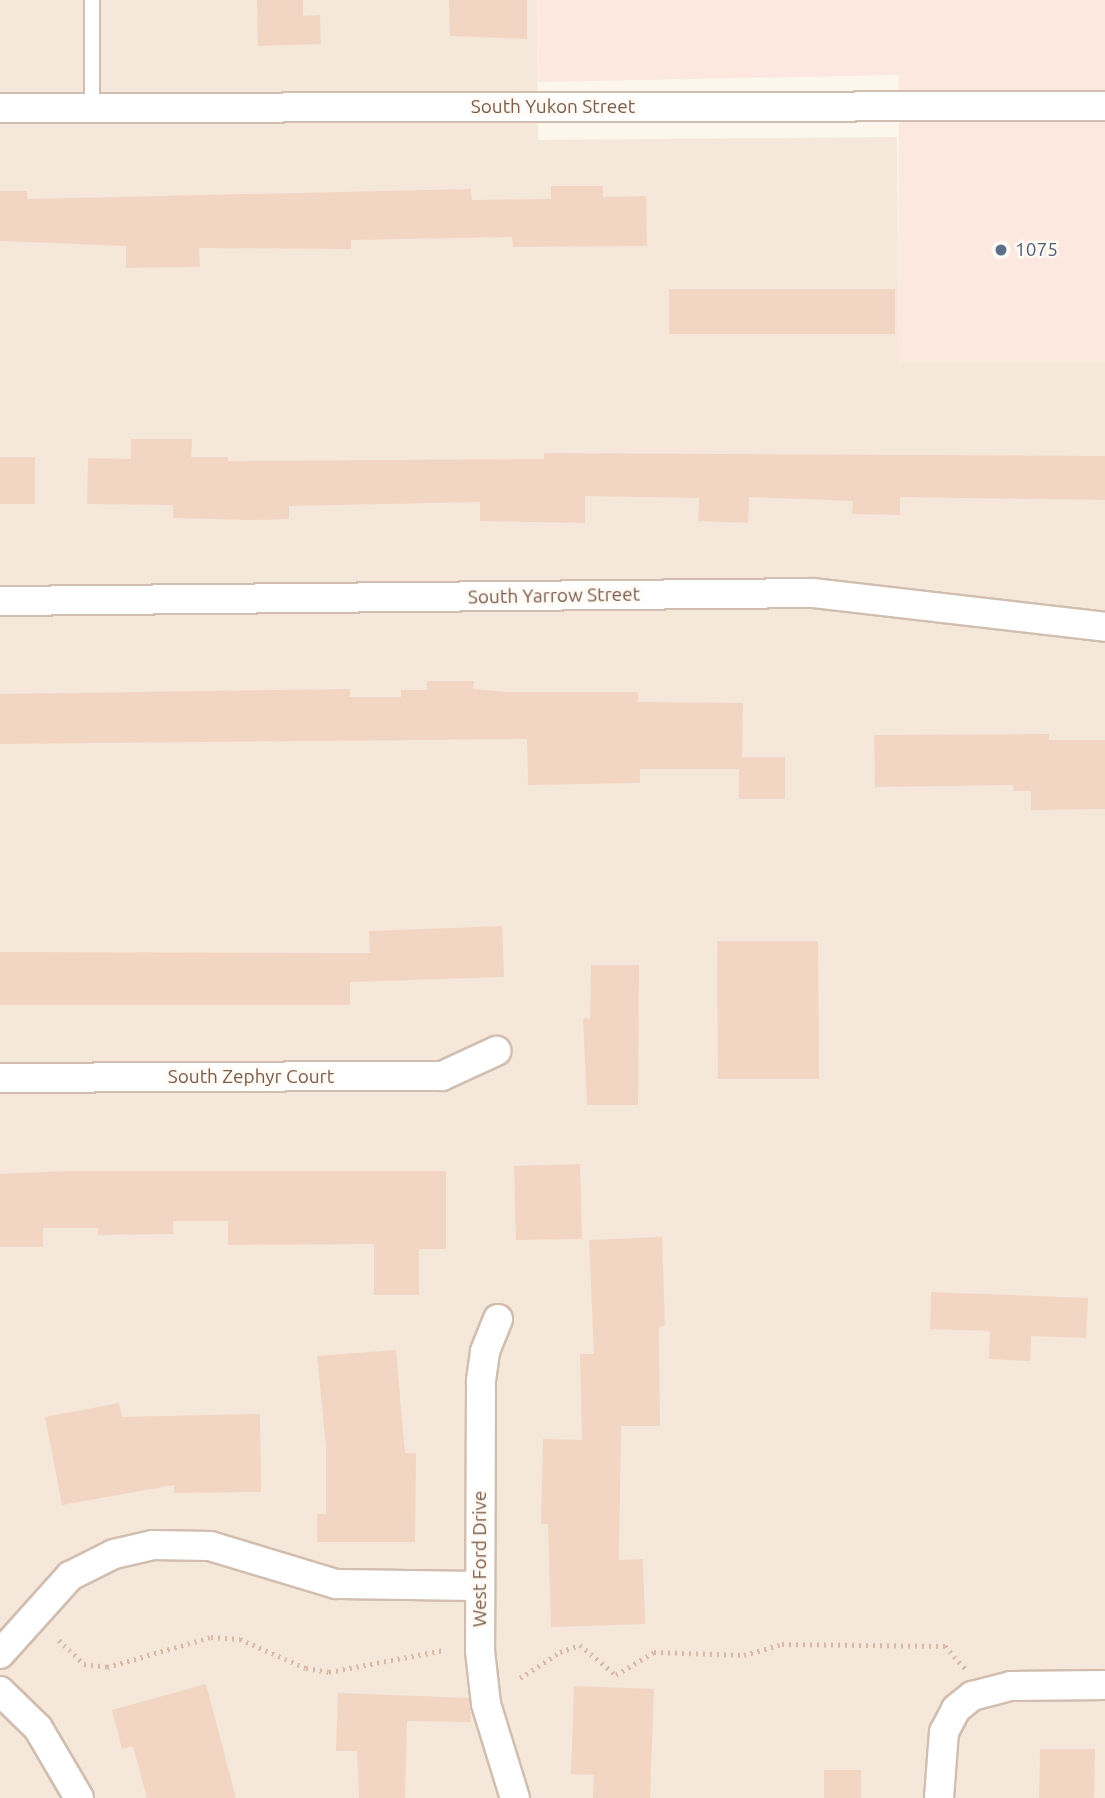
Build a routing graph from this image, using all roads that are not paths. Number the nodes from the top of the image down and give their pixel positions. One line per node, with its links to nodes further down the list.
1 (92, 0): 4 (lane)
2 (1105, 106): 4 (street, South Yukon Street)
3 (0, 108): 4 (street, South Yukon Street)
4 (92, 108)
5 (0, 601): 6 (street, South Yarrow Street)
6 (1105, 627)
7 (496, 1051): 8 (street, South Zephyr Court)
8 (0, 1077)
9 (498, 1319): 10 (street, West Ford Drive)
10 (480, 1586): 11 (street); 15 (street, West Ford Drive)
11 (0, 1654)
12 (1105, 1685): 16 (street)
13 (0, 1690): 14 (street)
14 (79, 1798)
15 (514, 1798)
16 (939, 1798)

